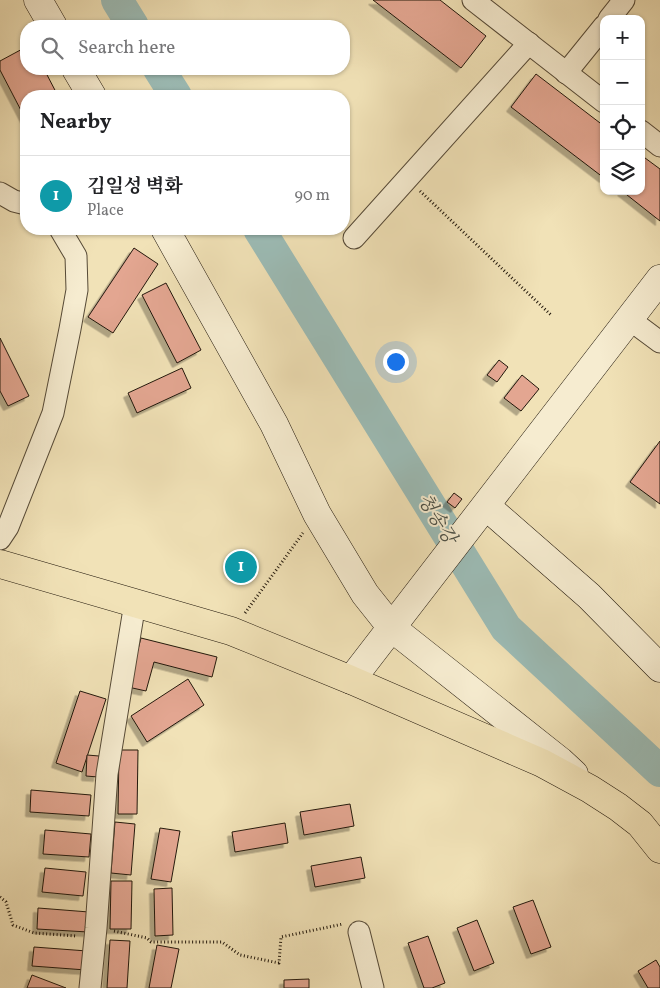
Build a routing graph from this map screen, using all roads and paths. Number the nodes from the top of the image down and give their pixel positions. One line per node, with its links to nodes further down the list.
1 (38, 0): 5 (main road)
2 (474, 0): 7 (street)
3 (624, 0): 4 (street)
4 (613, 15)
5 (49, 20)
6 (600, 31): 8 (street)
7 (529, 43): 8 (street); 14 (street)
8 (566, 73): 11 (street)
9 (80, 75): 10 (main road)
10 (88, 90)
11 (600, 99)
12 (645, 135): 13 (street)
13 (660, 146)
14 (407, 179): 19 (street); 21 (path)
15 (0, 193): 16 (street)
16 (20, 202)
17 (64, 235): 26 (street)
18 (169, 235): 24 (main road)
19 (354, 238)
20 (660, 279): 22 (main road)
21 (551, 315)
22 (629, 319): 23 (street); 25 (main road)
23 (660, 342)
24 (317, 514): 29 (main road); 30 (path)
25 (478, 516): 29 (main road); 31 (main road)
26 (0, 539)
27 (0, 564): 28 (main road)
28 (135, 603): 30 (main road); 37 (street)
29 (392, 628): 32 (main road); 33 (main road)
30 (231, 631): 32 (main road)
31 (660, 668)
32 (352, 680): 33 (main road)
33 (590, 789): 34 (main road)
34 (660, 849)
35 (0, 897): 37 (path)
36 (359, 932): 37 (path); 39 (street)
37 (96, 933): 38 (street)
38 (90, 988)
39 (374, 988)

